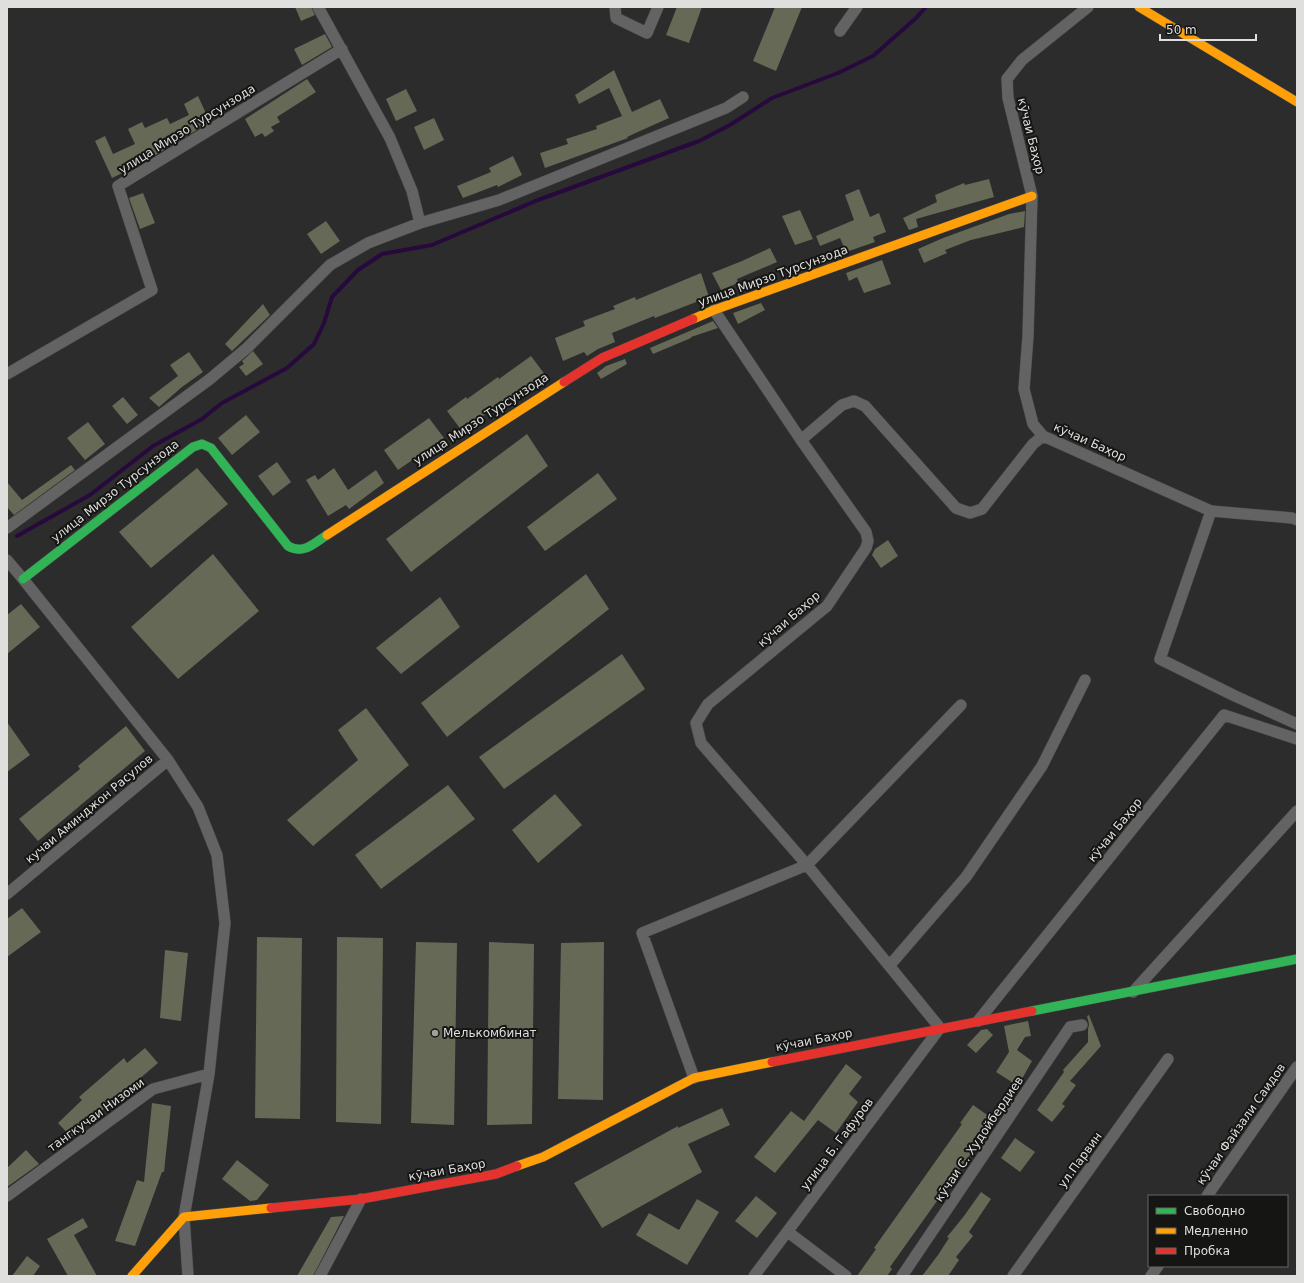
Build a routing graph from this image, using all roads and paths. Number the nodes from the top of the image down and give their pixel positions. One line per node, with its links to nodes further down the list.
1 (318, 7): 8 (street)
2 (615, 7): 3 (street)
3 (658, 7)
4 (857, 7): 7 (street)
5 (1088, 7): 11 (street, кӯчаи Баҳор)
6 (1139, 7): 10 (street)
7 (840, 31)
8 (342, 49): 12 (street); 14 (street, улица Мирзо Турсунзода)
9 (742, 97): 12 (street)
10 (1297, 102)
11 (1032, 196): 13 (street, улица Мирзо Турсунзода); 15 (street, кӯчаи Баҳор)
12 (420, 223): 19 (street)
13 (714, 310): 16 (street, кӯчаи Баҳор); 21 (street, улица Мирзо Турсунзода)
14 (7, 374)
15 (1043, 436): 16 (street); 17 (street, кӯчаи Баҳор)
16 (801, 440): 28 (street, кӯчаи Баҳор)
17 (1211, 512): 18 (street); 24 (street)
18 (1297, 520)
19 (7, 528)
20 (7, 560): 21 (street)
21 (23, 579): 26 (street)
22 (1085, 680): 31 (street)
23 (961, 705): 28 (street)
24 (1297, 724)
25 (1297, 740): 33 (street, кӯчаи Баҳор)
26 (168, 760): 29 (street, кучаи Аминджон Расулов); 38 (street)
27 (1297, 811): 32 (street)
28 (807, 865): 31 (street, кӯчаи Баҳор); 39 (street)
29 (7, 894)
30 (1297, 959): 32 (street, кӯчаи Баҳор)
31 (890, 965): 35 (street, кӯчаи Баҳор)
32 (1133, 992): 33 (street, кӯчаи Баҳор)
33 (978, 1021): 35 (street, кӯчаи Баҳор)
34 (1082, 1025): 51 (street, кӯчаи С. Худойбердиев)
35 (940, 1028): 39 (street, кӯчаи Баҳор); 44 (street, улица Б. Гафуров)
36 (1168, 1059): 52 (street, ул.Парвин)
37 (1297, 1067): 40 (street, кӯчаи Файзали Саидов)
38 (210, 1074): 41 (street, тангкучаи Низоми); 43 (street)
39 (694, 1078): 42 (street, кӯчаи Баҳор)
40 (1208, 1195)
41 (7, 1196)
42 (361, 1199): 43 (street, кӯчаи Баҳор); 48 (street)
43 (184, 1217): 46 (street); 47 (street)
44 (788, 1232): 49 (street, улица Б. Гафуров); 50 (street)
45 (1157, 1267): 53 (street)
46 (132, 1276)
47 (188, 1276)
48 (320, 1276)
49 (754, 1276)
50 (846, 1276)
51 (902, 1276)
52 (1013, 1276)
53 (1151, 1276)

